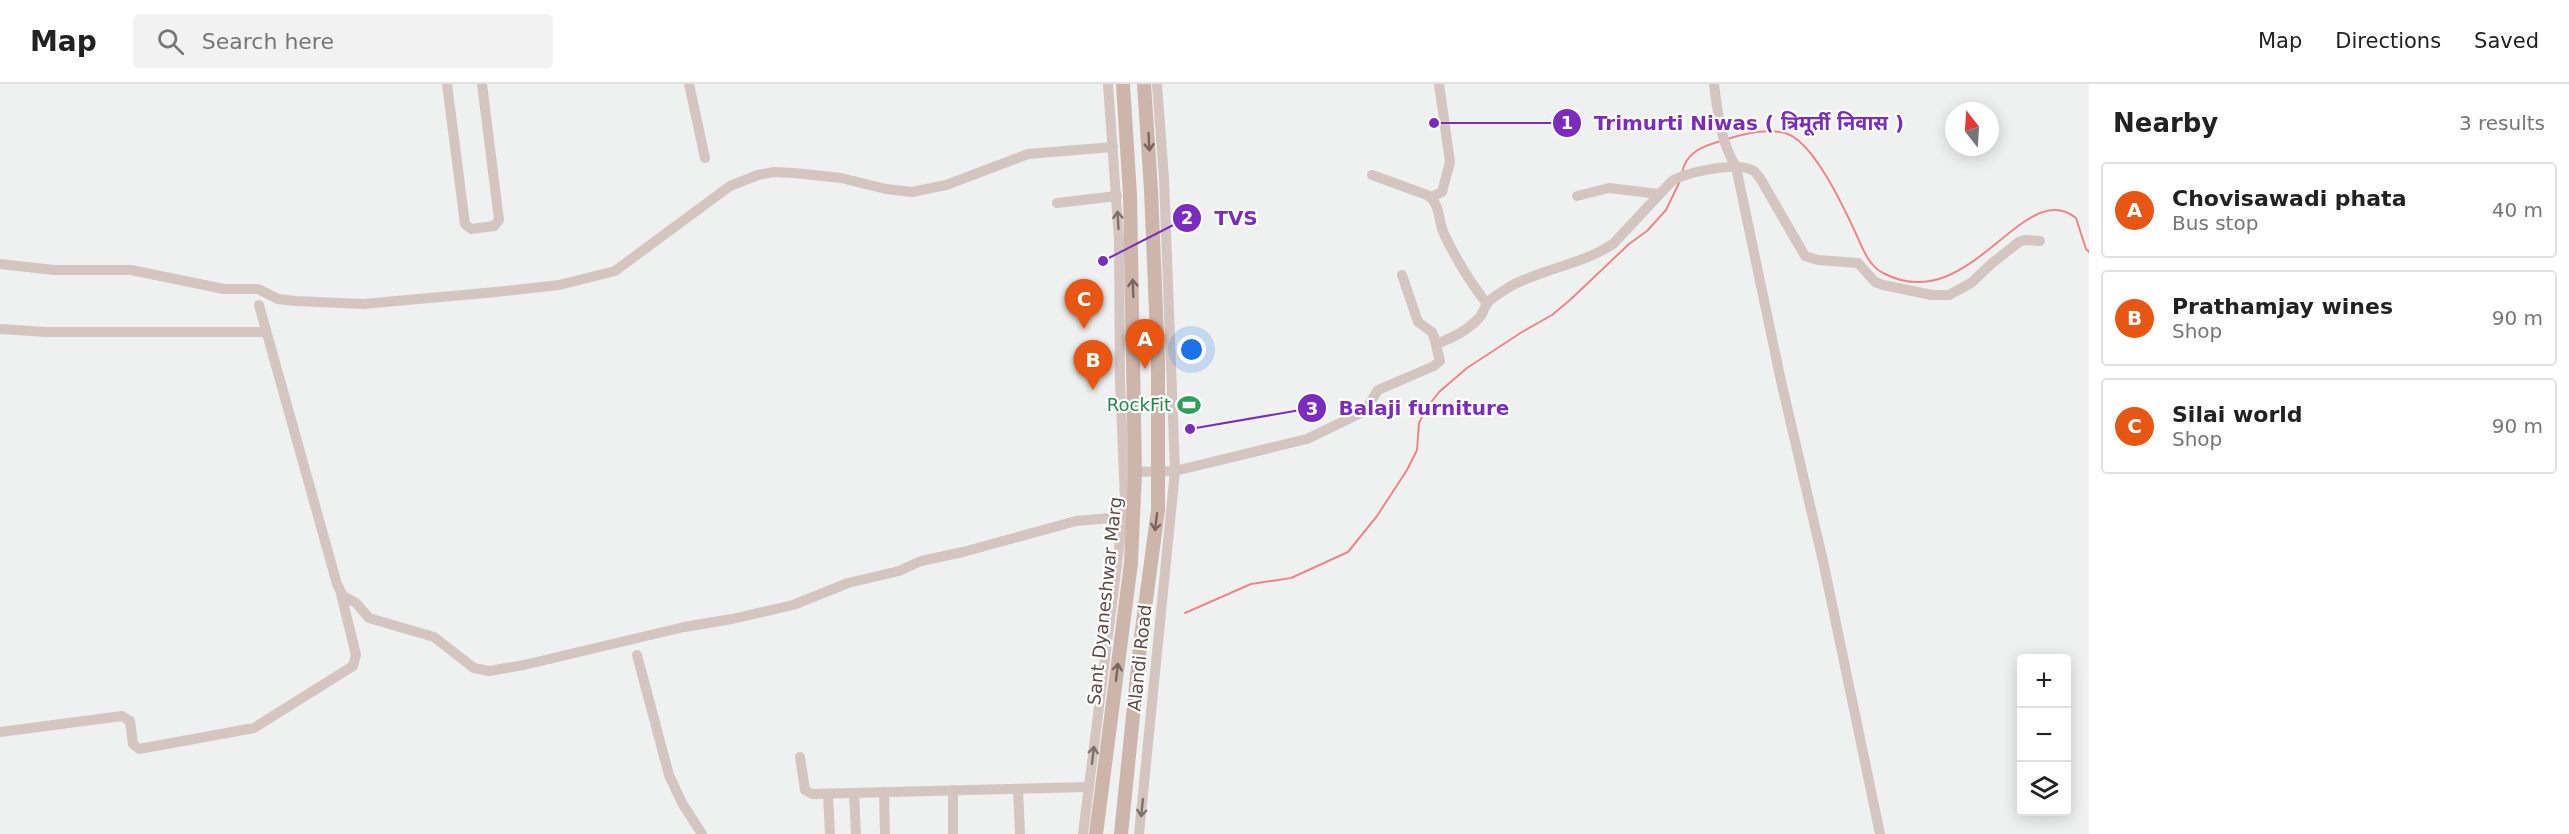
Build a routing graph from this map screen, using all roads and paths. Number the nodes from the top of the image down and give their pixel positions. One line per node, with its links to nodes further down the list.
1 (447, 84): 2 (street)
2 (482, 84)
3 (689, 84): 11 (street)
4 (1108, 84): 10 (street)
5 (1123, 84): 29 (main road, Sant Dyaneshwar Marg, one-way to 5)
6 (1144, 84): 27 (main road, one-way to 27)
7 (1156, 84): 28 (street, Alandi Road)
8 (1439, 84): 17 (street)
9 (1714, 84): 12 (street)
10 (1113, 147): 16 (street); 20 (street)
11 (705, 158)
12 (1736, 167): 14 (street); 19 (street); 51 (street)
13 (1372, 175): 17 (street)
14 (1659, 194): 15 (street); 22 (street)
15 (1577, 195)
16 (1117, 196): 18 (street); 29 (street, one-way to 16)
17 (1431, 197): 22 (street)
18 (1057, 204)
19 (2040, 242)
20 (0, 264)
21 (1402, 275): 26 (street)
22 (1487, 304): 26 (street)
23 (259, 305): 25 (street)
24 (0, 329): 25 (street)
25 (266, 332): 31 (street)
26 (1436, 344): 28 (street)
27 (1159, 468): 28 (street); 29 (street); 49 (main road, one-way to 49)
28 (1175, 471): 50 (street, Alandi Road, one-way to 50)
29 (1130, 472): 30 (street); 48 (main road, Sant Dyaneshwar Marg, one-way to 29)
30 (1122, 517): 31 (street); 35 (street, one-way to 30)
31 (340, 590): 33 (street)
32 (637, 655): 41 (street)
33 (0, 732)
34 (800, 757): 40 (street)
35 (1089, 787): 36 (street); 47 (street)
36 (1018, 789): 37 (street); 46 (street)
37 (953, 790): 38 (street); 45 (street)
38 (884, 792): 39 (street); 44 (street)
39 (854, 793): 40 (street); 43 (street)
40 (828, 794): 42 (street)
41 (702, 834)
42 (830, 834)
43 (856, 834)
44 (885, 834)
45 (953, 834)
46 (1020, 834)
47 (1083, 834)
48 (1096, 834)
49 (1121, 834)
50 (1139, 834)
51 (1880, 834)

